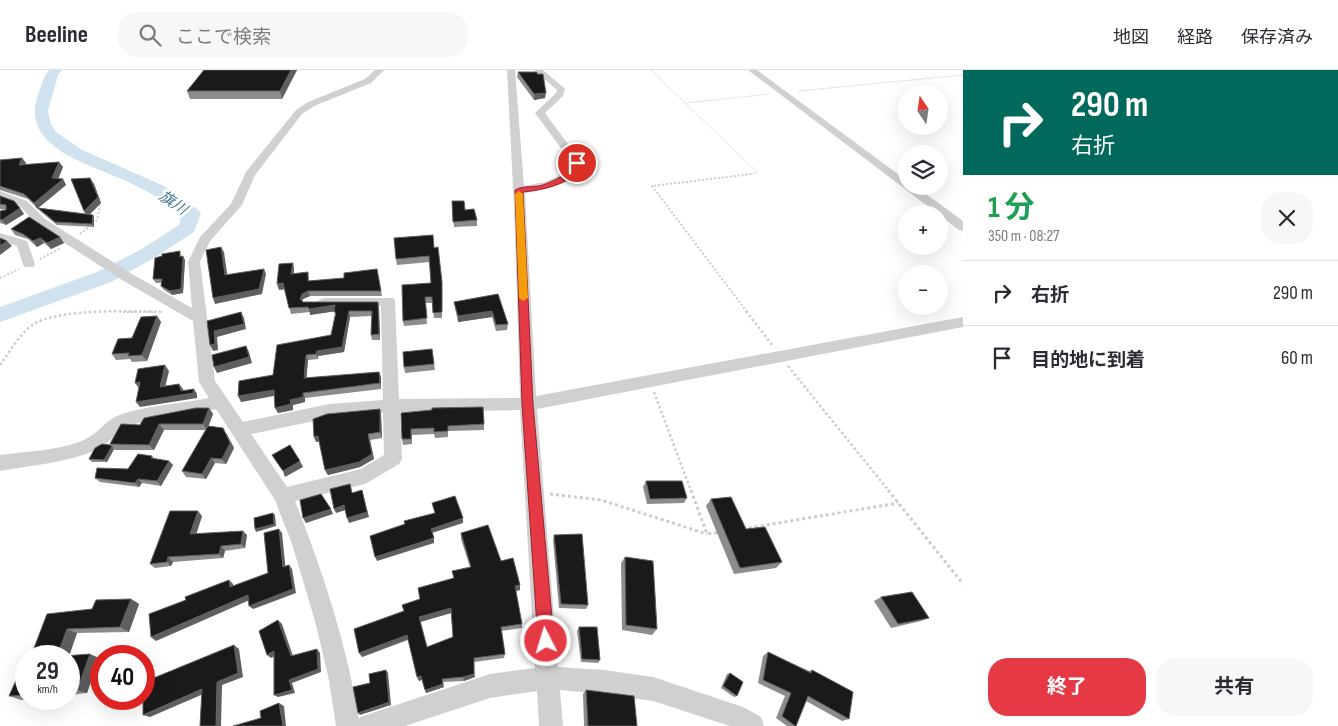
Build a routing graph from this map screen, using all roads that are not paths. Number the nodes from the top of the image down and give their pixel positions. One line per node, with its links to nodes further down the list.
1 (380, 70): 14 (street)
2 (511, 70): 6 (street)
3 (538, 70): 6 (street)
4 (752, 70): 5 (street)
5 (898, 179)
6 (518, 190): 17 (street)
7 (0, 194): 9 (street)
8 (919, 195): 10 (street)
9 (34, 214): 11 (street); 14 (street)
10 (963, 227)
11 (1, 237): 12 (street)
12 (29, 264)
13 (310, 303): 18 (street)
14 (194, 316): 16 (street)
15 (963, 322): 17 (street)
16 (220, 402): 19 (street); 20 (street)
17 (528, 404): 18 (street); 22 (street)
18 (392, 406): 19 (street); 21 (street)
19 (238, 430): 21 (street)
20 (0, 463)
21 (283, 496): 23 (street)
22 (549, 678): 24 (street); 25 (street); 26 (street)
23 (348, 726)
24 (369, 726)
25 (552, 726)
26 (752, 726)

